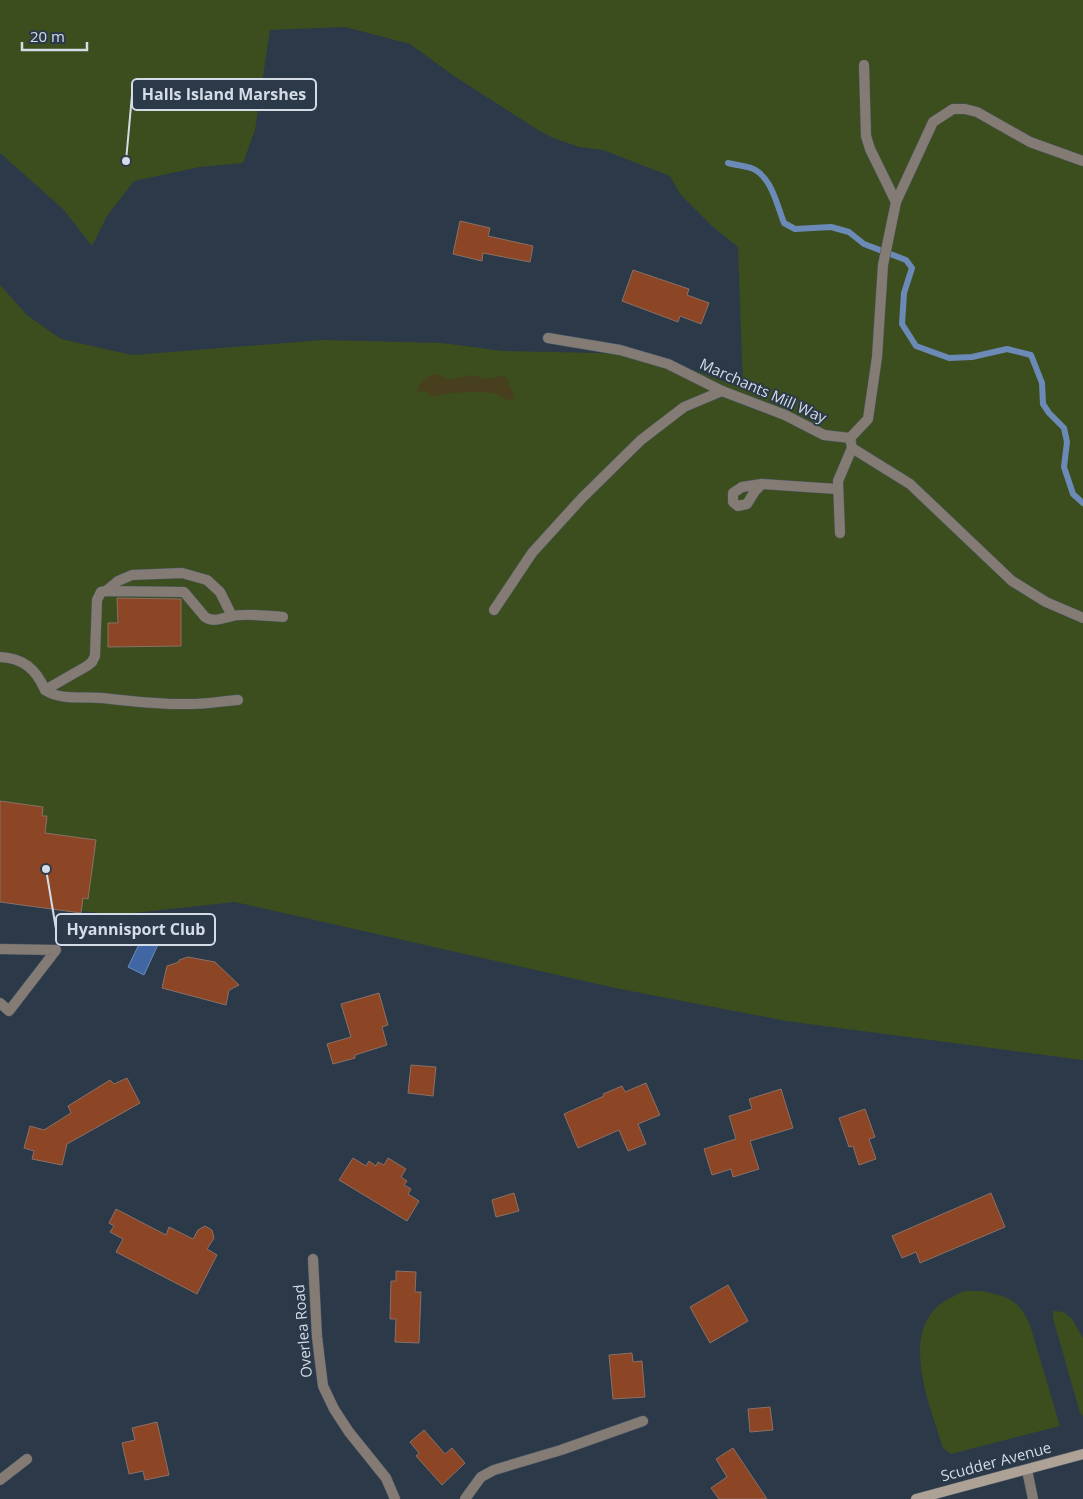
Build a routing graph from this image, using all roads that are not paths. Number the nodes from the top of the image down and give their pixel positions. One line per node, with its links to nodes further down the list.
1 (864, 64): 3 (street)
2 (1083, 161): 3 (street)
3 (896, 202): 6 (street)
4 (548, 338): 5 (street, Marchants Mill Way)
5 (722, 391): 6 (street, Marchants Mill Way); 11 (street)
6 (851, 443): 8 (street); 14 (street, Marchants Mill Way)
7 (762, 484): 8 (street)
8 (837, 489): 9 (street)
9 (840, 533)
10 (106, 591): 12 (street); 12 (street); 16 (street)
11 (494, 610)
12 (232, 616): 13 (street)
13 (283, 617)
14 (1083, 618)
15 (0, 657): 16 (street)
16 (45, 690): 17 (street)
17 (238, 700)
18 (0, 949): 19 (street)
19 (0, 1003)
20 (313, 1259): 26 (street, Overlea Road)
21 (644, 1421): 27 (street)
22 (1083, 1454): 24 (street, Scudder Avenue)
23 (27, 1459): 25 (street)
24 (1027, 1470): 28 (street, Scudder Avenue); 29 (street)
25 (0, 1480)
26 (395, 1499)
27 (465, 1499)
28 (916, 1499)
29 (1033, 1499)

